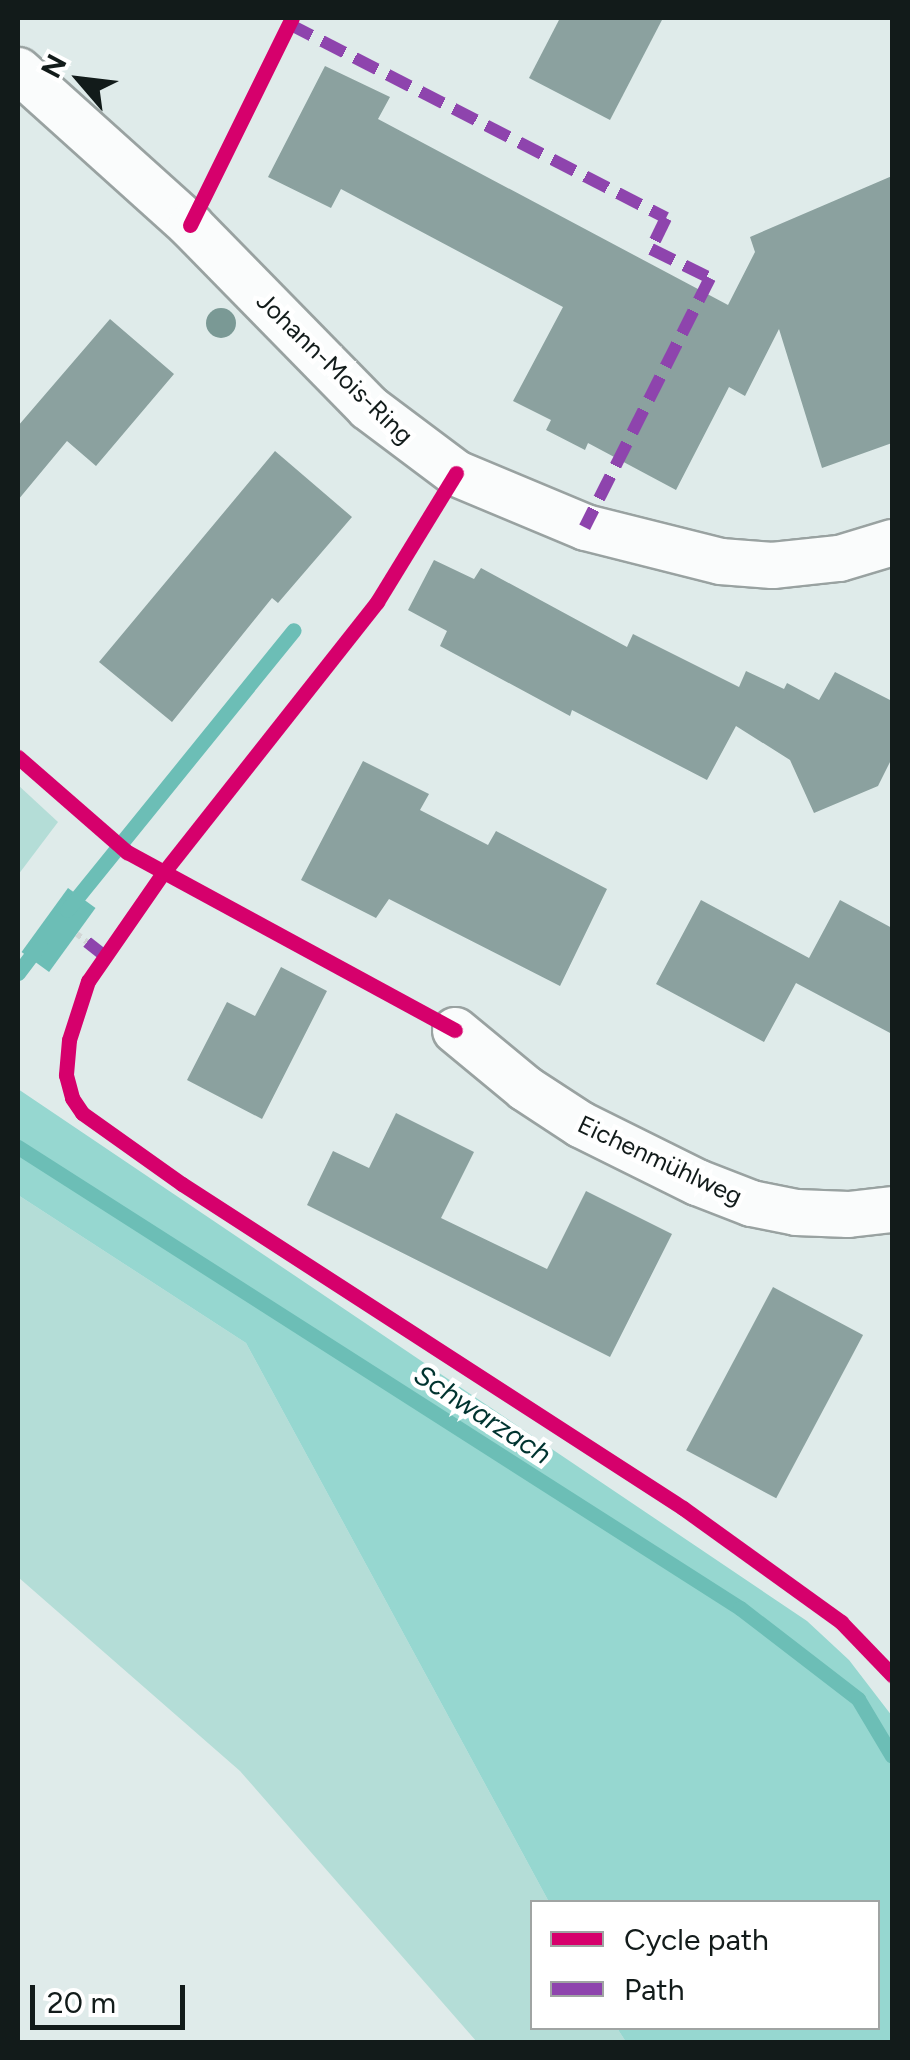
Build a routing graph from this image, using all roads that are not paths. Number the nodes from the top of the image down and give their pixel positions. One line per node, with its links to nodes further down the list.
1 (18, 70): 2 (street, Johann-Mois-Ring)
2 (892, 542)
3 (455, 1030): 4 (street, Eichenmühlweg)
4 (892, 1209)

